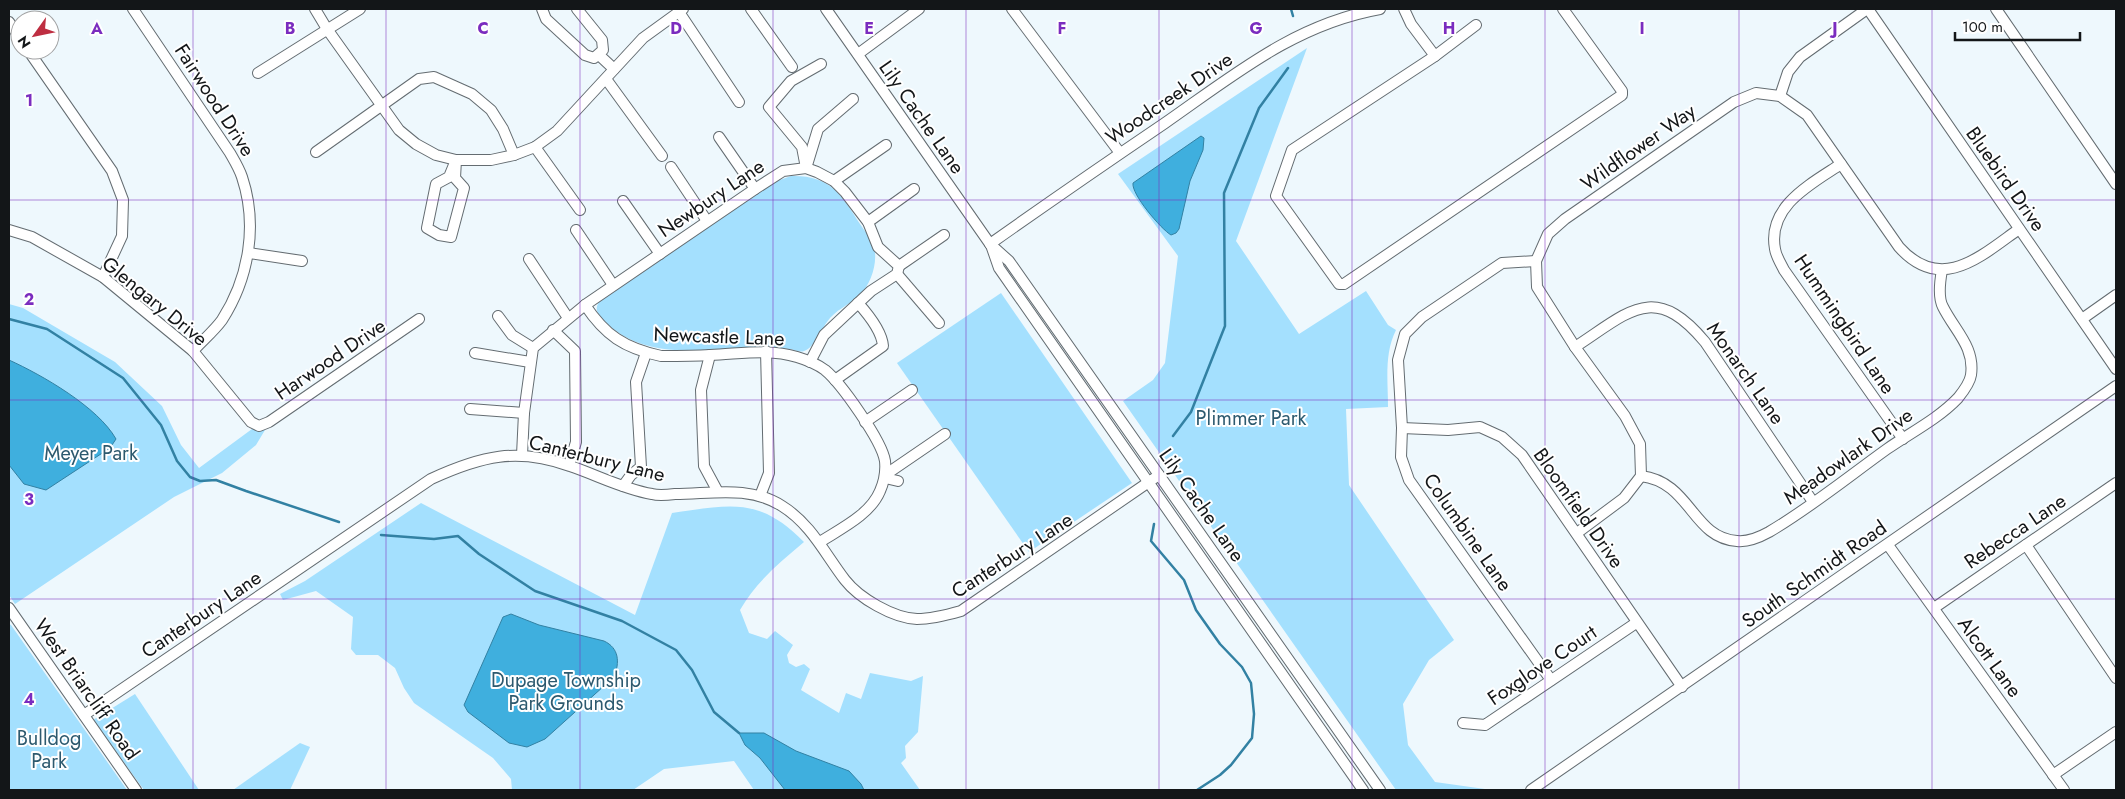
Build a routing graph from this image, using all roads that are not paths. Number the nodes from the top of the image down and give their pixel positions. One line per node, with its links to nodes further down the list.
1 (133, 9): 55 (street, Fairwood Drive)
2 (315, 9): 17 (street)
3 (360, 9): 17 (street)
4 (542, 9): 19 (street)
5 (577, 9): 19 (street)
6 (751, 9): 23 (street)
7 (826, 9): 18 (street, Lily Cache Lane)
8 (919, 9): 18 (street)
9 (1012, 9): 35 (street)
10 (1380, 9): 35 (street, Woodcreek Drive)
11 (1404, 9): 20 (street)
12 (1563, 9): 20 (street)
13 (1868, 9): 27 (street); 50 (street, Bluebird Drive)
14 (1996, 9): 43 (street)
15 (681, 10): 24 (street); 29 (street)
16 (1476, 25): 20 (street)
17 (327, 29): 25 (street); 30 (street)
18 (858, 54): 54 (street, Lily Cache Lane)
19 (599, 55): 24 (street)
20 (1435, 56)
21 (35, 60): 62 (street)
22 (821, 64): 41 (street)
23 (792, 67)
24 (614, 69): 26 (street)
25 (258, 73)
26 (606, 79): 33 (street); 37 (street)
27 (1780, 96): 39 (street); 59 (street, Wildflower Way)
28 (853, 99): 41 (street)
29 (739, 102)
30 (382, 107): 34 (street); 36 (street); 38 (street)
31 (719, 137): 44 (street)
32 (886, 145): 42 (street)
33 (535, 147): 36 (street); 47 (street)
34 (316, 152)
35 (1120, 153): 54 (street, Woodcreek Drive)
36 (514, 155): 38 (street)
37 (662, 156)
38 (456, 160): 38 (street)
39 (1841, 164): 61 (street); 92 (street, Hummingbird Lane)
40 (671, 167): 48 (street)
41 (806, 168): 42 (street); 44 (street, Newbury Lane)
42 (834, 181): 49 (street)
43 (2116, 184)
44 (755, 189): 48 (street, Newbury Lane)
45 (914, 189): 49 (street)
46 (623, 201): 56 (street)
47 (580, 210)
48 (707, 221): 56 (street, Newbury Lane)
49 (868, 222): 60 (street)
50 (2020, 229): 61 (street); 70 (street, Bluebird Drive)
51 (9, 230): 62 (street, Glengary Drive)
52 (576, 230): 63 (street)
53 (944, 235): 60 (street)
54 (990, 244): 95 (street, Lily Cache Lane); 99 (street, Lily Cache Lane)
55 (249, 253): 58 (street); 75 (street, Fairwood Drive)
56 (660, 254): 63 (street, Newbury Lane)
57 (529, 259): 68 (street)
58 (302, 261)
59 (1536, 261): 73 (street, Wildflower Way); 90 (street, Columbine Lane)
60 (898, 270): 65 (street); 71 (street)
61 (1942, 270): 92 (street, Meadowlark Drive)
62 (103, 277): 75 (street, Glengary Drive)
63 (613, 285): 66 (street, Newbury Lane)
64 (2116, 295): 70 (street)
65 (858, 303): 81 (street); 83 (street)
66 (585, 305): 68 (street, Newbury Lane); 78 (street, Newcastle Lane)
67 (498, 316): 74 (street)
68 (568, 318): 72 (street, Newbury Lane)
69 (419, 319): 89 (street, Harwood Drive)
70 (2082, 319): 82 (street, Bluebird Drive)
71 (939, 323)
72 (553, 330): 74 (street, Newbury Lane); 94 (street)
73 (1575, 347): 96 (street, Wildflower Way); 104 (street, Monarch Lane)
74 (533, 348): 80 (street)
75 (193, 351): 89 (street, Glengary Drive)
76 (766, 351): 79 (street, Newcastle Lane); 81 (street, Newcastle Lane); 103 (street)
77 (475, 353): 80 (street)
78 (646, 353): 79 (street, Newcastle Lane); 101 (street)
79 (710, 355): 102 (street)
80 (530, 362): 87 (street)
81 (810, 362): 83 (street)
82 (2116, 369)
83 (835, 380): 88 (street)
84 (2116, 386): 107 (street, South Schmidt Road)
85 (912, 390): 88 (street)
86 (470, 409): 87 (street)
87 (524, 413): 93 (street)
88 (865, 422): 97 (street)
89 (259, 426)
90 (1402, 428): 105 (street, Bloomfield Drive); 113 (street, Columbine Lane)
91 (945, 434): 97 (street)
92 (1903, 439): 104 (street, Meadowlark Drive)
93 (522, 455): 94 (street, Canterbury Lane); 115 (street, Canterbury Lane)
94 (569, 465): 101 (street, Canterbury Lane)
95 (1160, 475): 99 (street, Canterbury Lane); 121 (street, Lily Cache Lane)
96 (1641, 476): 104 (street, Meadowlark Drive); 105 (street)
97 (885, 477): 98 (street); 106 (street)
98 (898, 481)
99 (1149, 483): 106 (street, Canterbury Lane); 120 (street, Lily Cache Lane)
100 (2116, 483): 108 (street, Rebecca Lane)
101 (623, 486): 102 (street, Canterbury Lane)
102 (718, 492): 103 (street, Canterbury Lane)
103 (760, 496): 106 (street, Canterbury Lane)
104 (1813, 502)
105 (1577, 533): 111 (street, Bloomfield Drive)
106 (820, 542)
107 (1888, 545): 109 (street, Alcott Lane); 114 (street, South Schmidt Road)
108 (2026, 545): 109 (street, Rebecca Lane); 112 (street)
109 (1934, 608): 118 (street, Alcott Lane)
110 (9, 609): 115 (street, West Briarcliff Road)
111 (1636, 623): 113 (street, Foxglove Court); 114 (street, Bloomfield Drive)
112 (2116, 678)
113 (1551, 680): 116 (street, Foxglove Court)
114 (1682, 686): 122 (street, South Schmidt Road)
115 (84, 715): 119 (street, West Briarcliff Road)
116 (1463, 723)
117 (2116, 732): 118 (street)
118 (2054, 775): 123 (street, Alcott Lane)
119 (136, 790)
120 (1364, 790)
121 (1380, 790)
122 (1531, 790)
123 (2064, 790)

